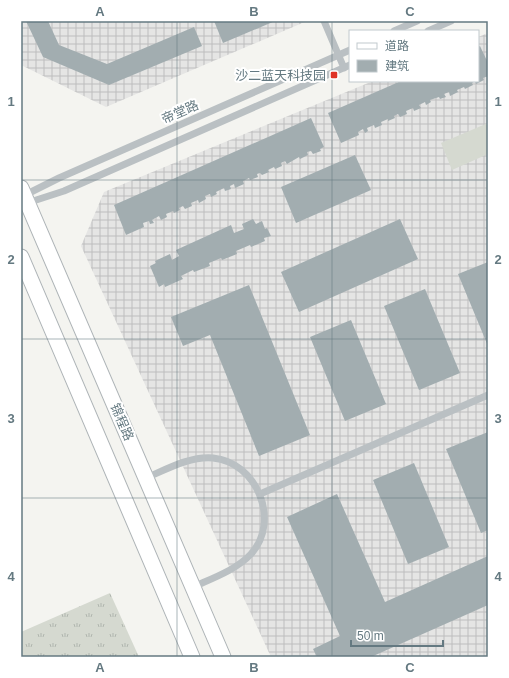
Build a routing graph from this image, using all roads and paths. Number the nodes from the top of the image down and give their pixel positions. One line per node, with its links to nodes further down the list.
1 (324, 21): 7 (street)
2 (417, 21): 4 (street)
3 (451, 21): 5 (street)
4 (396, 30)
5 (430, 30)
6 (349, 50): 7 (street, 帝堂路)
7 (339, 55): 8 (street); 9 (street, 帝堂路)
8 (347, 67): 9 (street, 帝堂路)
9 (23, 198): 12 (main road, 锦程路)
10 (21, 257): 15 (main road)
11 (488, 395): 13 (street)
12 (146, 478): 13 (street); 14 (main road, 锦程路)
13 (260, 494): 14 (street)
14 (193, 587): 16 (main road, 锦程路)
15 (192, 657)
16 (223, 657)

